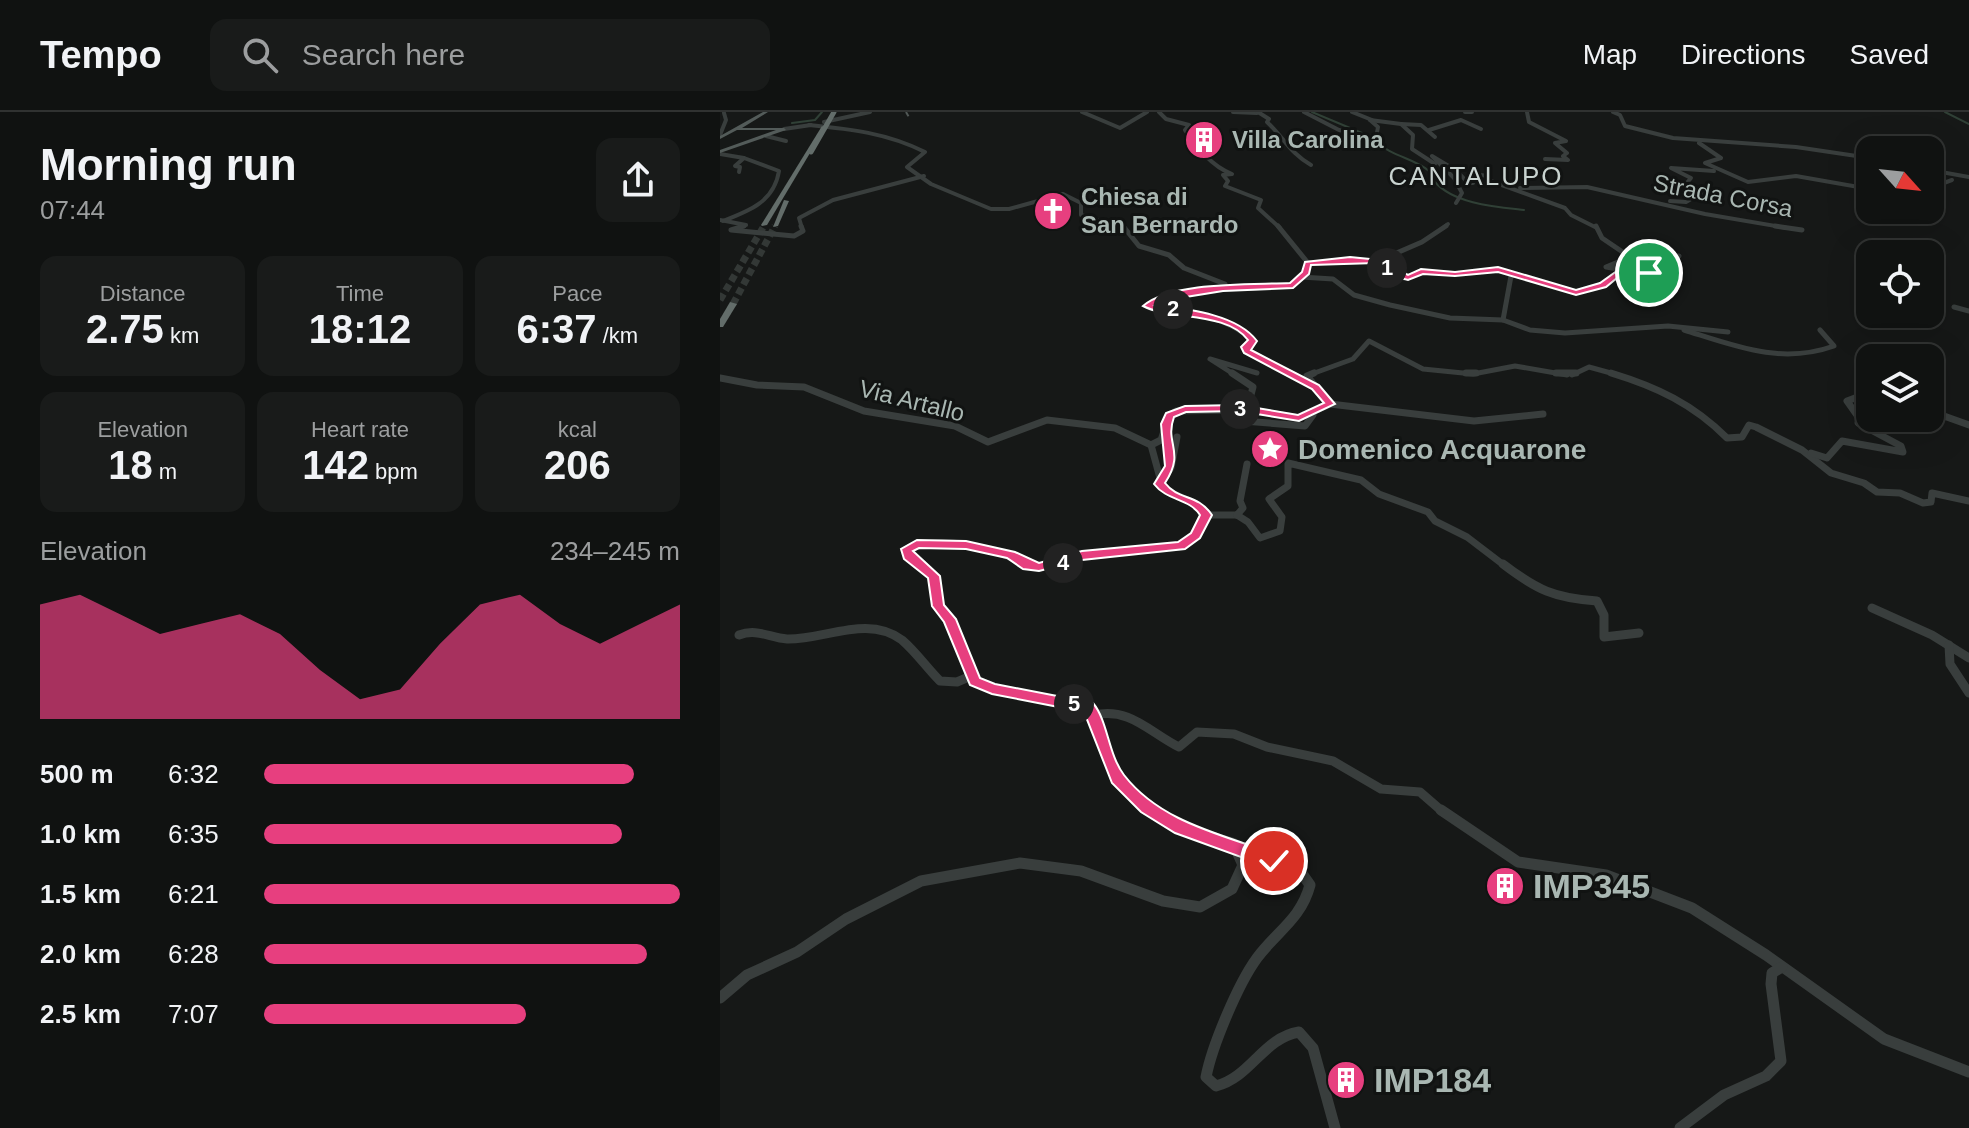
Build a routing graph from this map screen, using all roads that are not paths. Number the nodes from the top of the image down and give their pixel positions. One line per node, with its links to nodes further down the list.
1 (766, 112): 19 (main road)
2 (832, 112): 28 (highway, bridge)
3 (870, 112): 18 (street)
4 (1082, 112): 5 (street)
5 (1147, 112)
6 (1159, 112): 51 (street)
7 (1233, 112): 8 (street)
8 (1257, 112): 33 (street)
9 (1304, 112): 16 (street)
10 (1352, 112): 16 (street)
11 (1465, 112): 12 (street)
12 (1472, 112)
13 (1527, 112): 32 (street)
14 (1613, 112): 23 (street)
15 (724, 113): 24 (street)
16 (1372, 120): 17 (street)
17 (1401, 124): 22 (street); 34 (street)
18 (809, 125): 20 (street); 37 (street)
19 (738, 129): 20 (main road); 24 (main road)
20 (784, 129): 25 (main road)
21 (1481, 129): 22 (street)
22 (1429, 130): 26 (street)
23 (1654, 135): 30 (street); 39 (street, Strada Corsa)
24 (720, 136)
25 (766, 136): 27 (street); 29 (main road)
26 (1435, 137)
27 (786, 141)
28 (809, 152): 46 (highway); 47 (highway)
29 (720, 153): 31 (street)
30 (1856, 156)
31 (744, 158): 35 (street); 44 (street)
32 (1545, 159)
33 (1311, 165)
34 (1439, 165): 41 (street); 43 (street)
35 (739, 172)
36 (1944, 173): 38 (street)
37 (924, 176): 44 (street); 55 (street)
38 (1969, 177)
39 (1741, 180): 40 (street, Strada Corsa); 42 (street, Strada Corsa)
40 (1856, 187)
41 (1516, 189): 42 (street, Strada Corsa); 52 (street)
42 (1638, 198): 48 (street, Strada Corsa)
43 (1460, 200)
44 (721, 220)
45 (1448, 224): 50 (street)
46 (764, 225)
47 (775, 226)
48 (1802, 230)
49 (1679, 256): 52 (street)
50 (1378, 261): 51 (street); 53 (street)
51 (1308, 263): 54 (street)
52 (1624, 270): 53 (street)
53 (1521, 275): 59 (street)
54 (1301, 278): 55 (street); 59 (street)
55 (1223, 288): 66 (street)
56 (733, 304): 60 (highway)
57 (1954, 307): 58 (street)
58 (1969, 311)
59 (1503, 320): 61 (street)
60 (720, 325)
61 (1658, 326): 62 (street); 63 (street)
62 (1820, 330)
63 (1728, 332)
64 (1257, 373): 69 (street)
65 (720, 378): 79 (street, Via Artallo)
66 (1316, 387): 68 (street); 80 (street)
67 (1856, 398): 71 (street)
68 (1330, 404): 70 (street); 72 (street)
69 (1239, 408): 72 (street); 75 (street)
70 (1543, 414)
71 (1856, 414)
72 (1313, 415): 74 (street)
73 (1944, 416): 76 (street)
74 (1231, 420)
75 (1167, 422): 79 (street); 82 (street)
76 (1969, 425)
77 (1875, 432): 80 (street)
78 (1177, 437): 82 (street)
79 (1151, 445): 83 (street)
80 (1802, 450): 84 (street)
81 (1247, 464): 86 (street)
82 (1171, 466): 83 (street)
83 (1159, 482): 85 (street)
84 (1969, 501)
85 (1206, 515): 86 (street); 92 (street)
86 (1237, 515): 88 (street)
87 (1872, 608): 90 (street)
88 (1639, 633)
89 (739, 635): 92 (street)
90 (1949, 645): 91 (street); 93 (street)
91 (1969, 658)
92 (971, 676): 94 (street)
93 (1969, 693)
94 (1094, 715): 95 (street); 96 (street)
95 (1232, 843): 97 (street); 99 (street)
96 (1782, 967): 98 (street); 100 (street)
97 (720, 998)
98 (1969, 1072)
99 (1335, 1128)
100 (1680, 1128)

